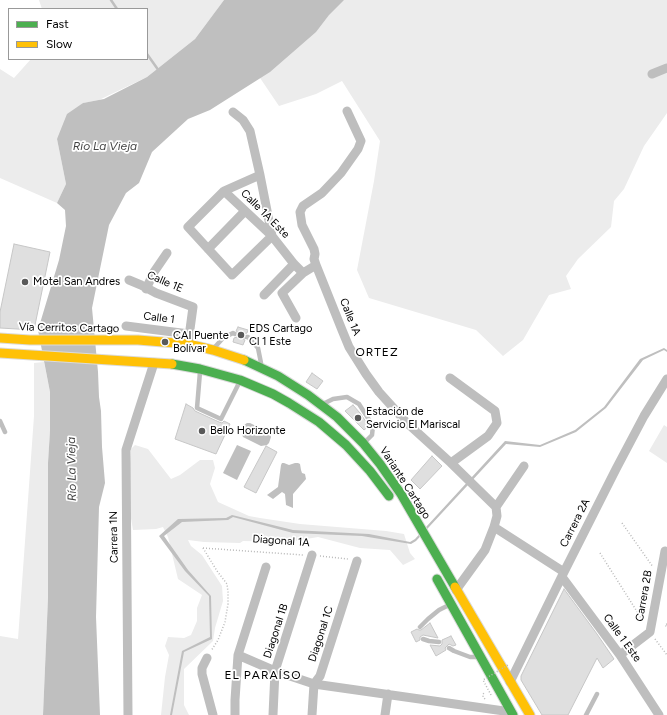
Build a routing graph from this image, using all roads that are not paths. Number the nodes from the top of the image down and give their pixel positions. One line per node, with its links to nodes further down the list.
1 (667, 68): 2 (street)
2 (652, 74)
3 (347, 111): 12 (street, Calle 1A)
4 (233, 112): 5 (street)
5 (260, 175): 6 (street); 8 (street)
6 (224, 191): 7 (street, Calle 1A Este); 9 (street)
7 (245, 211): 8 (street, Calle 1A Este); 9 (street)
8 (272, 236): 9 (street); 11 (street, Calle 1A Este)
9 (208, 249)
10 (167, 253): 15 (street)
11 (294, 264): 13 (street, Calle 1A Este); 16 (street)
12 (316, 264): 13 (street); 39 (street, Calle 1A)
13 (303, 274): 17 (street)
14 (129, 280): 15 (street, Calle 1E)
15 (146, 289): 23 (street, Calle 1E)
16 (264, 294)
17 (296, 318)
18 (126, 326): 23 (street, Calle 1)
19 (236, 334): 24 (lane)
20 (246, 337): 31 (lane)
21 (0, 338): 22 (highway, Vía Cerritos Cartago)
22 (138, 340): 23 (highway, Variante Cartago)
23 (187, 343): 24 (highway, Variante Cartago)
24 (213, 350): 27 (highway, Variante Cartago)
25 (0, 353): 28 (highway)
26 (166, 355): 28 (highway)
27 (230, 355): 29 (highway); 31 (highway, Variante Cartago)
28 (146, 362): 29 (highway, Variante Cartago); 67 (street, Carrera 1N)
29 (188, 366): 30 (highway, Variante Cartago)
30 (200, 368): 34 (highway, Variante Cartago); 34 (lane)
31 (262, 368): 35 (highway, Variante Cartago)
32 (450, 378): 39 (street)
33 (667, 378): 49 (street, Carrera 2A)
34 (240, 380): 41 (highway, Variante Cartago)
35 (322, 405): 38 (highway, Variante Cartago); 38 (lane)
36 (0, 421): 37 (lane)
37 (5, 432)
38 (363, 443): 50 (highway, Variante Cartago)
39 (451, 463): 42 (street, Calle 1A)
40 (524, 466): 42 (street)
41 (392, 500)
42 (496, 507): 43 (street)
43 (494, 527): 49 (street); 50 (street)
44 (665, 551): 57 (street, Carrera 2B)
45 (312, 555): 60 (street, Diagonal 1B)
46 (357, 560): 62 (street, Diagonal 1C)
47 (266, 567): 56 (street)
48 (433, 574): 51 (highway)
49 (563, 574): 57 (street, Calle 1 Este); 61 (street, Carrera 2A)
50 (456, 590): 61 (highway, Variante Cartago)
51 (451, 604): 52 (lane); 58 (highway)
52 (420, 628)
53 (423, 639): 54 (lane)
54 (439, 642)
55 (449, 648): 58 (lane)
56 (238, 655): 60 (street); 69 (street)
57 (620, 655): 75 (street, Calle 1 Este)
58 (481, 656): 66 (highway)
59 (207, 658): 68 (street)
60 (275, 671): 62 (street); 70 (street, Diagonal 1B)
61 (510, 682): 73 (highway, Variante Cartago)
62 (314, 684): 63 (street); 71 (street, Diagonal 1C)
63 (388, 694): 65 (street); 72 (street)
64 (597, 694): 74 (lane)
65 (480, 711): 66 (street)
66 (512, 713)
67 (128, 715)
68 (213, 715)
69 (235, 715)
70 (273, 715)
71 (312, 715)
72 (385, 715)
73 (530, 715)
74 (586, 715)
75 (659, 715)

